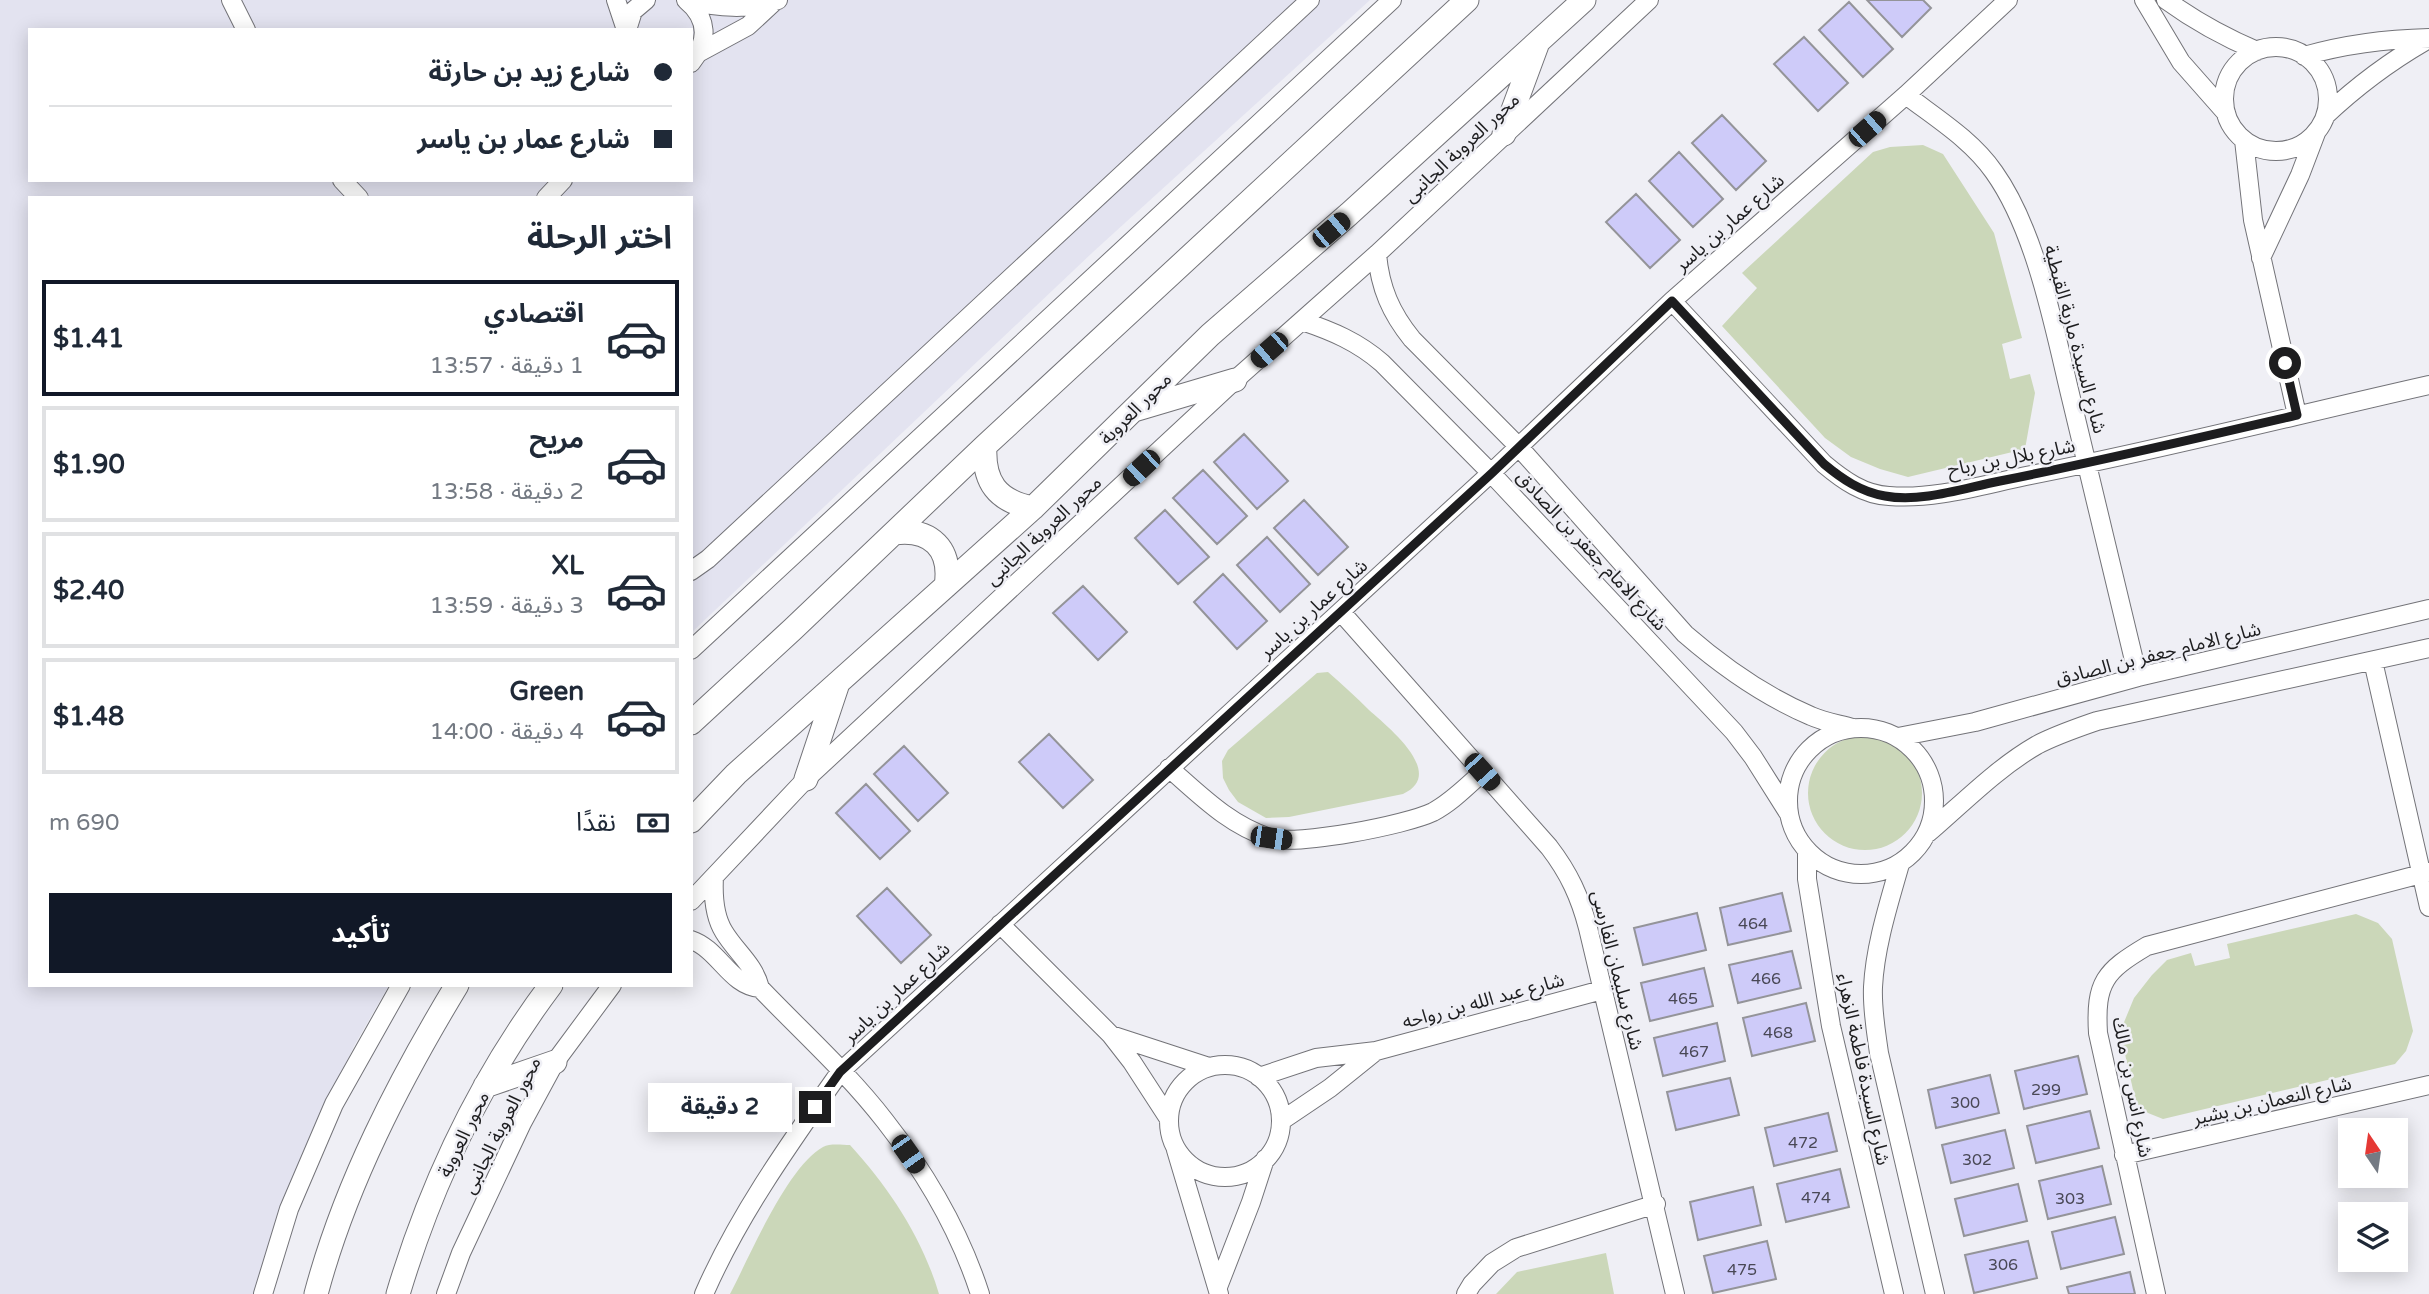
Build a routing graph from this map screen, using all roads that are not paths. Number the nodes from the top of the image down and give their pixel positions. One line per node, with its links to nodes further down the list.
1 (231, 0): 14 (street)
2 (616, 0): 15 (street)
3 (646, 0): 16 (street)
4 (686, 0): 13 (street); 21 (street)
5 (1310, 0): 46 (street)
6 (1392, 0): 50 (street)
7 (1467, 0): 40 (main road)
8 (1584, 0): 18 (main road, محور العروبة)
9 (1649, 0): 26 (street, محور العروبة الجانبى)
10 (2008, 0): 22 (street, شارع عمار بن ياسر)
11 (2144, 0): 23 (street)
12 (2166, 0): 19 (street)
13 (777, 1): 21 (street)
14 (245, 28)
15 (625, 28)
16 (627, 28)
17 (2429, 38): 20 (street); 24 (street)
18 (1538, 42): 26 (main road); 38 (main road, محور العروبة)
19 (2257, 51): 20 (street); 23 (street)
20 (2304, 56): 24 (street)
21 (696, 57)
22 (1906, 95): 34 (street, شارع عمار بن ياسر); 42 (street, شارع السيدة مارية القبطية)
23 (2226, 113): 27 (street)
24 (2326, 116): 25 (street)
25 (2316, 133): 27 (street); 33 (street)
26 (1504, 134): 32 (street, محور العروبة الجانبى)
27 (2244, 140): 33 (street)
28 (344, 182): 30 (street)
29 (561, 182): 31 (street)
30 (357, 196)
31 (548, 196)
32 (1377, 254): 35 (street, محور العروبة الجانبى); 41 (street, شارع الامام جعفر بن الصادق)
33 (2262, 258): 39 (street)
34 (1672, 301): 41 (street, شارع عمار بن ياسر); 42 (street, شارع بلال بن رباح)
35 (1303, 320): 36 (street, محور العروبة الجانبى); 43 (street, شارع الامام جعفر بن الصادق)
36 (1235, 380): 38 (main road); 60 (street, محور العروبة الجانبى)
37 (2429, 385): 39 (street, شارع بلال بن رباح)
38 (1131, 411): 44 (main road, محور العروبة)
39 (2297, 415): 42 (street, شارع بلال بن رباح)
40 (985, 446): 44 (main road); 45 (main road)
41 (1518, 446): 43 (street, شارع عمار بن ياسر); 56 (street, شارع الامام جعفر بن الصادق)
42 (2087, 464): 53 (street, شارع السيدة مارية القبطية)
43 (1492, 473): 49 (street, شارع عمار بن ياسر); 61 (street, شارع الامام جعفر بن الصادق)
44 (1034, 508): 47 (main road, محور العروبة)
45 (894, 533): 47 (main road); 55 (main road)
46 (693, 570)
47 (946, 586): 54 (main road, محور العروبة)
48 (2429, 609): 53 (street, شارع الامام جعفر بن الصادق)
49 (1340, 612): 58 (street, شارع عمار بن ياسر); 59 (street, شارع سليمان الفارسى)
50 (693, 648)
51 (2429, 648): 52 (street)
52 (2373, 661): 63 (street); 66 (street)
53 (2138, 677): 57 (street, شارع الامام جعفر بن الصادق)
54 (838, 684): 60 (main road); 62 (main road, محور العروبة)
55 (693, 721)
56 (1853, 728): 57 (street); 61 (street)
57 (1898, 737): 63 (street)
58 (1168, 768): 59 (street); 70 (street, شارع عمار بن ياسر)
59 (1482, 772): 77 (street, شارع سليمان الفارسى)
60 (806, 779): 67 (street, محور العروبة الجانبى)
61 (1789, 814): 64 (street)
62 (693, 819)
63 (1928, 833): 65 (street)
64 (1807, 850): 65 (street); 101 (street, شارع السيدة فاطمة الزهراء)
65 (1900, 864): 102 (street, شارع السيدة فاطمة الزهراء)
66 (2425, 873): 69 (street); 89 (street, شارع انس بن مالك)
67 (714, 877): 68 (street, محور العروبة الجانبى); 76 (street)
68 (693, 899)
69 (2429, 907)
70 (1000, 924): 78 (street); 82 (street, شارع عمار بن ياسر)
71 (693, 941): 76 (street)
72 (400, 987): 93 (street)
73 (456, 987): 94 (main road)
74 (550, 987): 85 (main road, محور العروبة)
75 (611, 987): 80 (street, محور العروبة الجانبى)
76 (760, 988): 82 (street)
77 (1602, 990): 79 (street, شارع عبد الله بن رواحه); 91 (street, شارع سليمان الفارسى)
78 (1111, 1035): 81 (street); 86 (street)
79 (1376, 1051): 83 (street, شارع عبد الله بن رواحه); 87 (street, شارع عبد الله بن رواحه)
80 (555, 1062): 85 (main road); 96 (street, محور العروبة الجانبى)
81 (1209, 1067): 83 (street); 86 (street)
82 (840, 1072): 97 (street, شارع عمار بن ياسر); 98 (street)
83 (1259, 1076): 87 (street)
84 (2429, 1085): 89 (street, شارع النعمان بن بشير)
85 (485, 1086): 95 (main road, محور العروبة)
86 (1169, 1119): 88 (street)
87 (1281, 1121): 90 (street)
88 (1174, 1145): 90 (street); 92 (street)
89 (2124, 1155): 103 (street, شارع انس بن مالك)
90 (1265, 1159): 92 (street)
91 (1656, 1204): 99 (street); 100 (street, شارع سليمان الفارسى)
92 (1218, 1290)
93 (263, 1294)
94 (316, 1294)
95 (398, 1294)
96 (446, 1294)
97 (704, 1294)
98 (980, 1294)
99 (1466, 1294)
100 (1675, 1294)
101 (1894, 1294)
102 (1935, 1294)
103 (2157, 1294)

